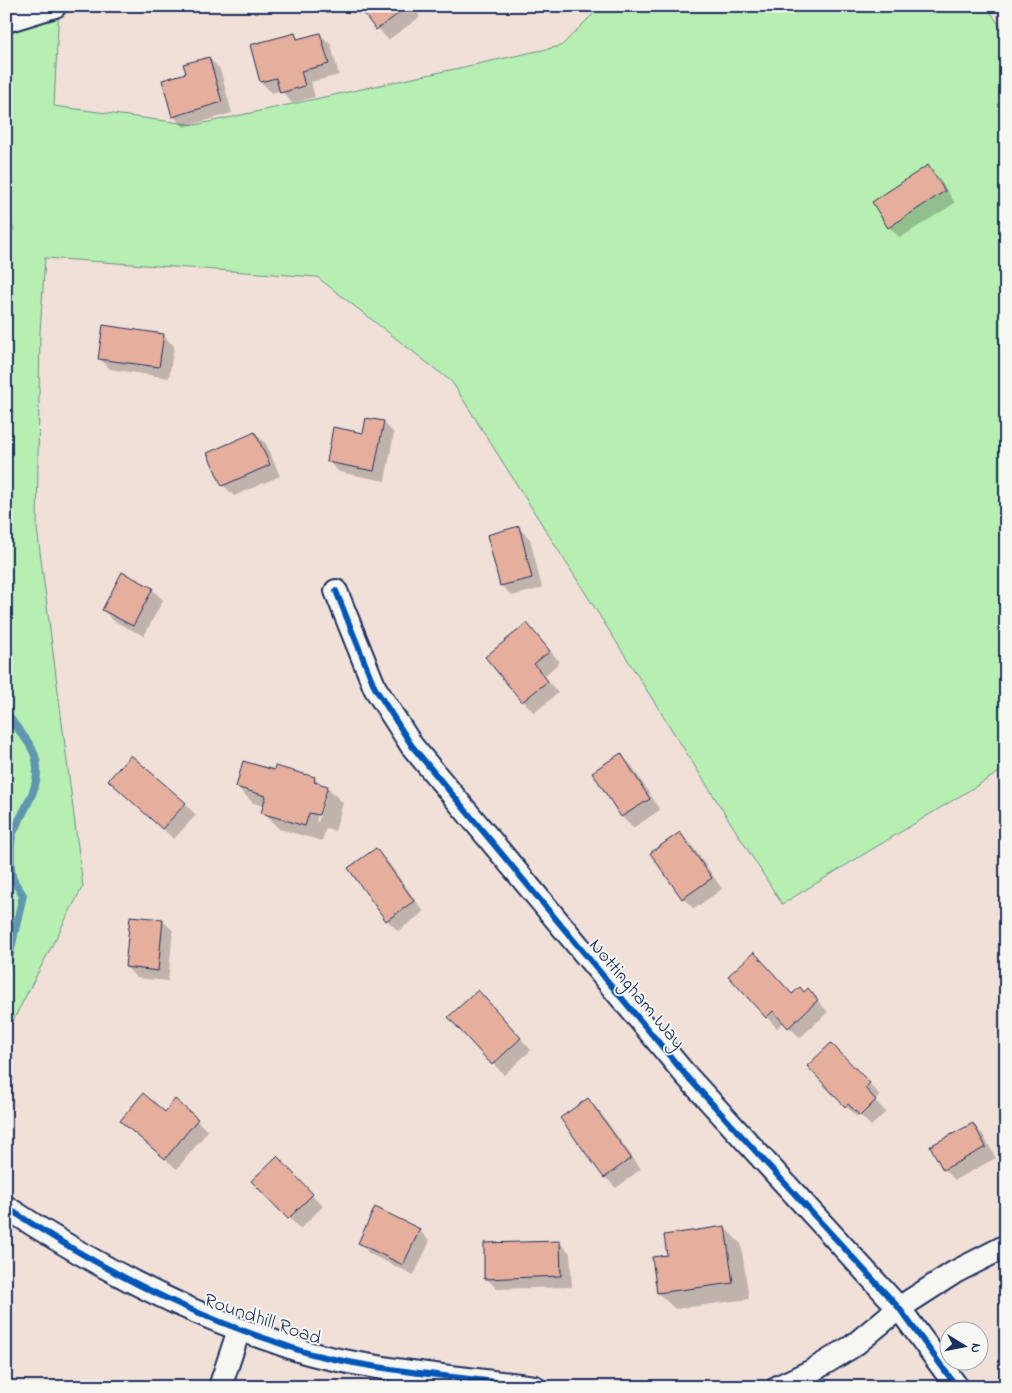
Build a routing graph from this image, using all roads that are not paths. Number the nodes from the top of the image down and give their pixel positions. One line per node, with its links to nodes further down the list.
1 (55, 6): 2 (street)
2 (6, 21)
3 (336, 591): 6 (street, Nottingham Way)
4 (6, 1207): 7 (street, Roundhill Road)
5 (1006, 1246): 6 (street)
6 (899, 1308): 10 (street); 11 (street, Nottingham Way)
7 (239, 1330): 8 (street); 9 (street, Roundhill Road)
8 (220, 1387)
9 (534, 1387)
10 (778, 1387)
11 (958, 1387)

